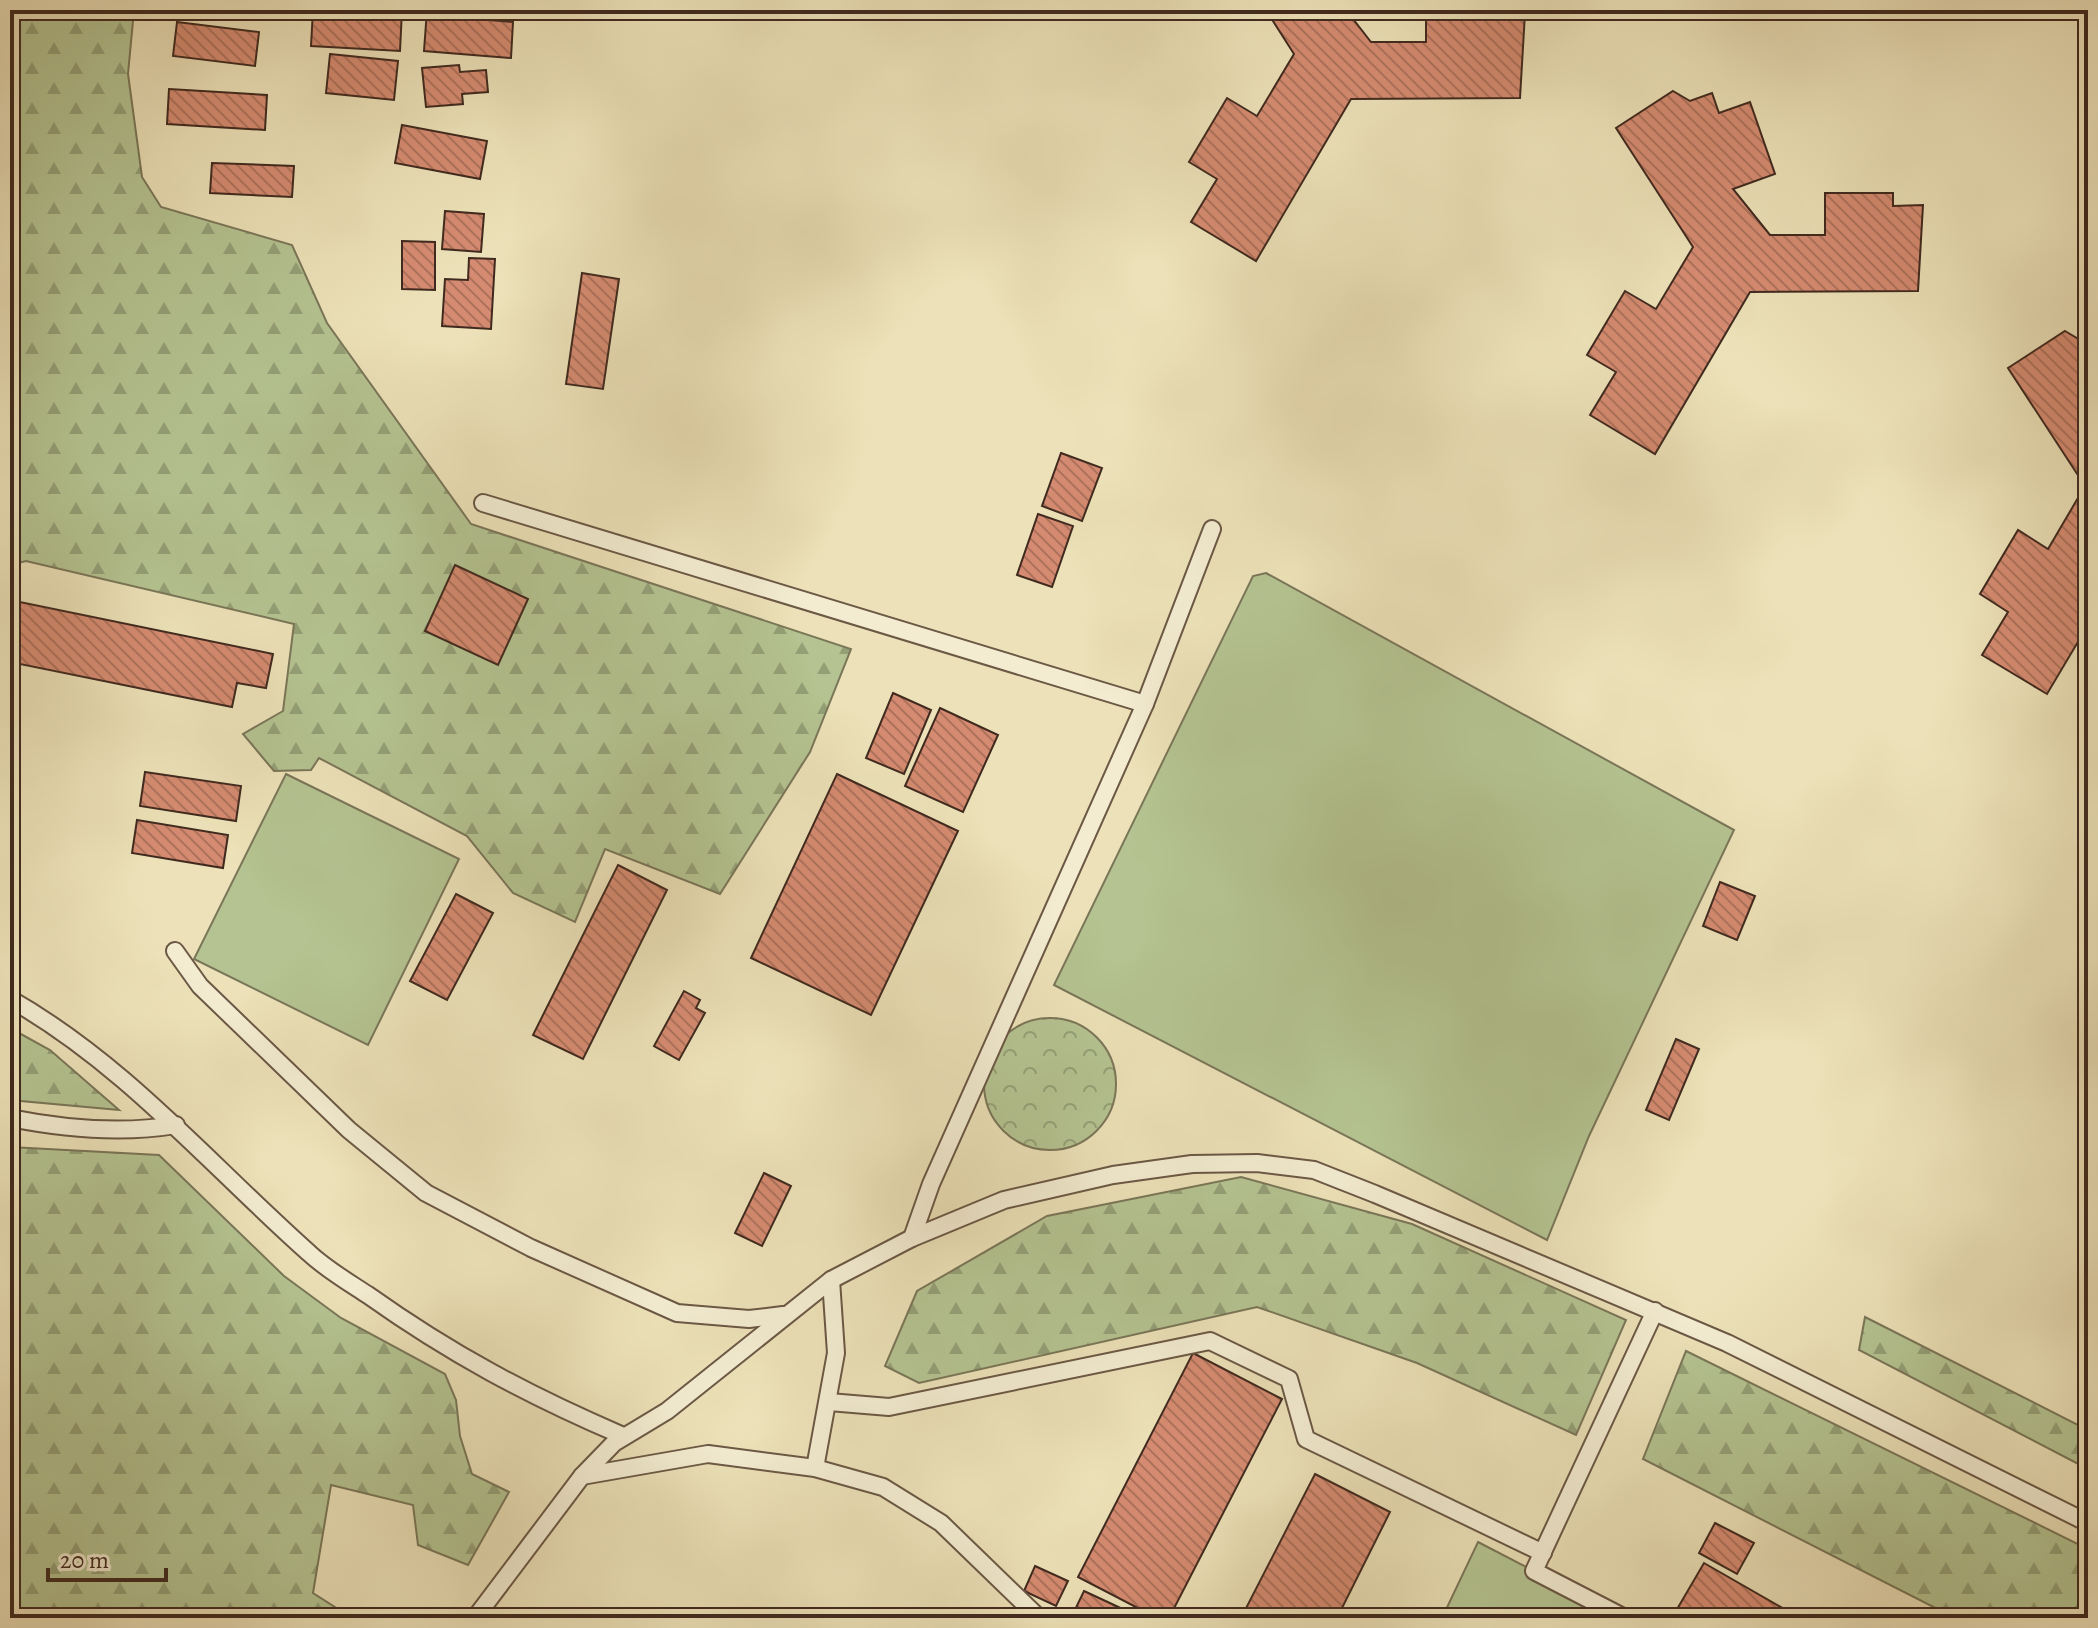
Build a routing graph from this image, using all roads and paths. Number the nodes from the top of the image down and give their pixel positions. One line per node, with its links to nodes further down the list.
1 (483, 503): 3 (lane)
2 (1212, 529): 3 (lane)
3 (1145, 704): 8 (lane)
4 (175, 951): 11 (lane)
5 (10, 999): 7 (lane)
6 (10, 1118): 7 (lane)
7 (176, 1125): 13 (lane)
8 (912, 1238): 9 (lane); 10 (lane)
9 (831, 1280): 11 (lane); 12 (lane)
10 (1655, 1311): 16 (lane); 17 (lane)
11 (785, 1315): 13 (lane)
12 (829, 1402): 14 (lane); 17 (lane)
13 (621, 1435): 15 (lane)
14 (815, 1468): 15 (lane); 19 (lane)
15 (582, 1476): 18 (lane)
16 (2088, 1523)
17 (1543, 1553): 20 (lane)
18 (475, 1618)
19 (1039, 1618)
20 (1625, 1618)

